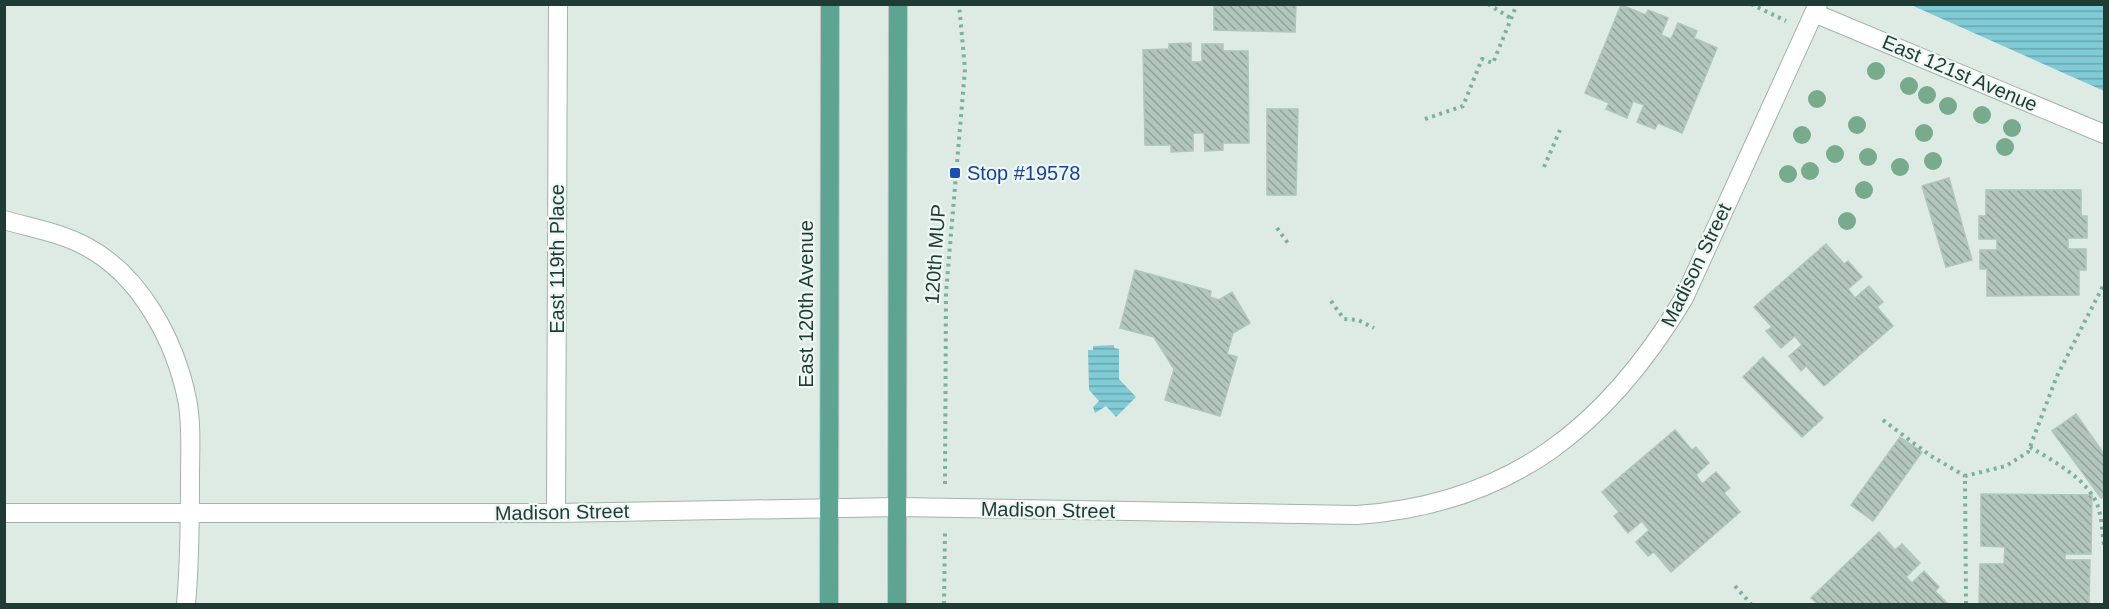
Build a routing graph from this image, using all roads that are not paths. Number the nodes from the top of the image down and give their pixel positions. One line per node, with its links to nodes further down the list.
1 (558, 4): 10 (street, East 119th Place)
2 (830, 4): 8 (main road, East 120th Avenue)
3 (898, 4): 7 (main road)
4 (1816, 9): 5 (street, East 121st Avenue); 7 (street, Madison Street)
5 (2104, 134)
6 (4, 220): 11 (street)
7 (898, 507): 8 (street, Madison Street); 14 (main road)
8 (828, 508): 10 (street, Madison Street); 13 (main road, East 120th Avenue)
9 (4, 513): 11 (street, Madison Street)
10 (556, 513): 11 (street, Madison Street)
11 (190, 514): 12 (street)
12 (186, 604)
13 (829, 604)
14 (897, 604)

